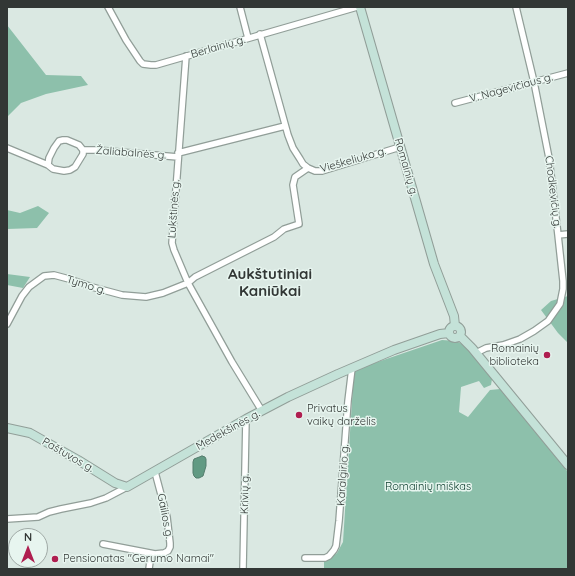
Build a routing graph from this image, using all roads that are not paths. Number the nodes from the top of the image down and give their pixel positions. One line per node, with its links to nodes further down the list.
1 (108, 7): 8 (street, Berlainių g.)
2 (240, 7): 7 (street)
3 (357, 7): 6 (street, Berlainių g.)
4 (360, 7): 13 (main road, Romainių g.)
5 (516, 7): 10 (street, Chodkevičių g.)
6 (260, 34): 7 (street, Berlainių g.); 12 (street, Vieškeliuko g.)
7 (248, 38): 8 (street, Berlainių g.)
8 (186, 56): 16 (street, Lukštinės g.)
9 (568, 73): 10 (street, V. Nagevičiaus g.)
10 (534, 82): 11 (street, V. Nagevičiaus g.); 20 (street, Chodkevičių g.)
11 (455, 103)
12 (285, 126): 16 (street); 18 (street, Vieškeliuko g.)
13 (400, 147): 18 (street, Vieškeliuko g.); 23 (main road, Romainių g.)
14 (7, 148): 17 (street, Žaliabalnės g.)
15 (84, 150): 16 (street, Žaliabalnės g.); 17 (street, Žaliabalnės g.); 17 (street, Žaliabalnės g.)
16 (178, 155): 21 (street, Lukštinės g.)
17 (48, 165)
18 (308, 168): 21 (street)
19 (568, 234): 20 (street)
20 (558, 236): 26 (street, Chodkevičių g.)
21 (188, 283): 22 (street, Tymo g.); 28 (street, Lukštinės g.)
22 (7, 324)
23 (455, 326): 24 (main road); 25 (main road)
24 (449, 333): 25 (main road); 27 (main road, Medekšinės g.)
25 (460, 336): 26 (main road)
26 (476, 353): 31 (main road)
27 (352, 368): 28 (main road, Medekšinės g.); 37 (street, Karalgirio g.)
28 (262, 411): 29 (main road, Medekšinės g.)
29 (246, 419): 32 (main road, Medekšinės g.); 39 (street, Krivių g.)
30 (7, 428): 33 (main road, Paštuvos g.)
31 (568, 465)
32 (155, 472): 33 (main road, Medekšinės g.); 36 (street, Gailios g.)
33 (127, 487): 34 (street, Medekšinės g.)
34 (7, 519)
35 (103, 544): 36 (street)
36 (151, 554): 38 (street)
37 (306, 558)
38 (150, 569)
39 (243, 569)

